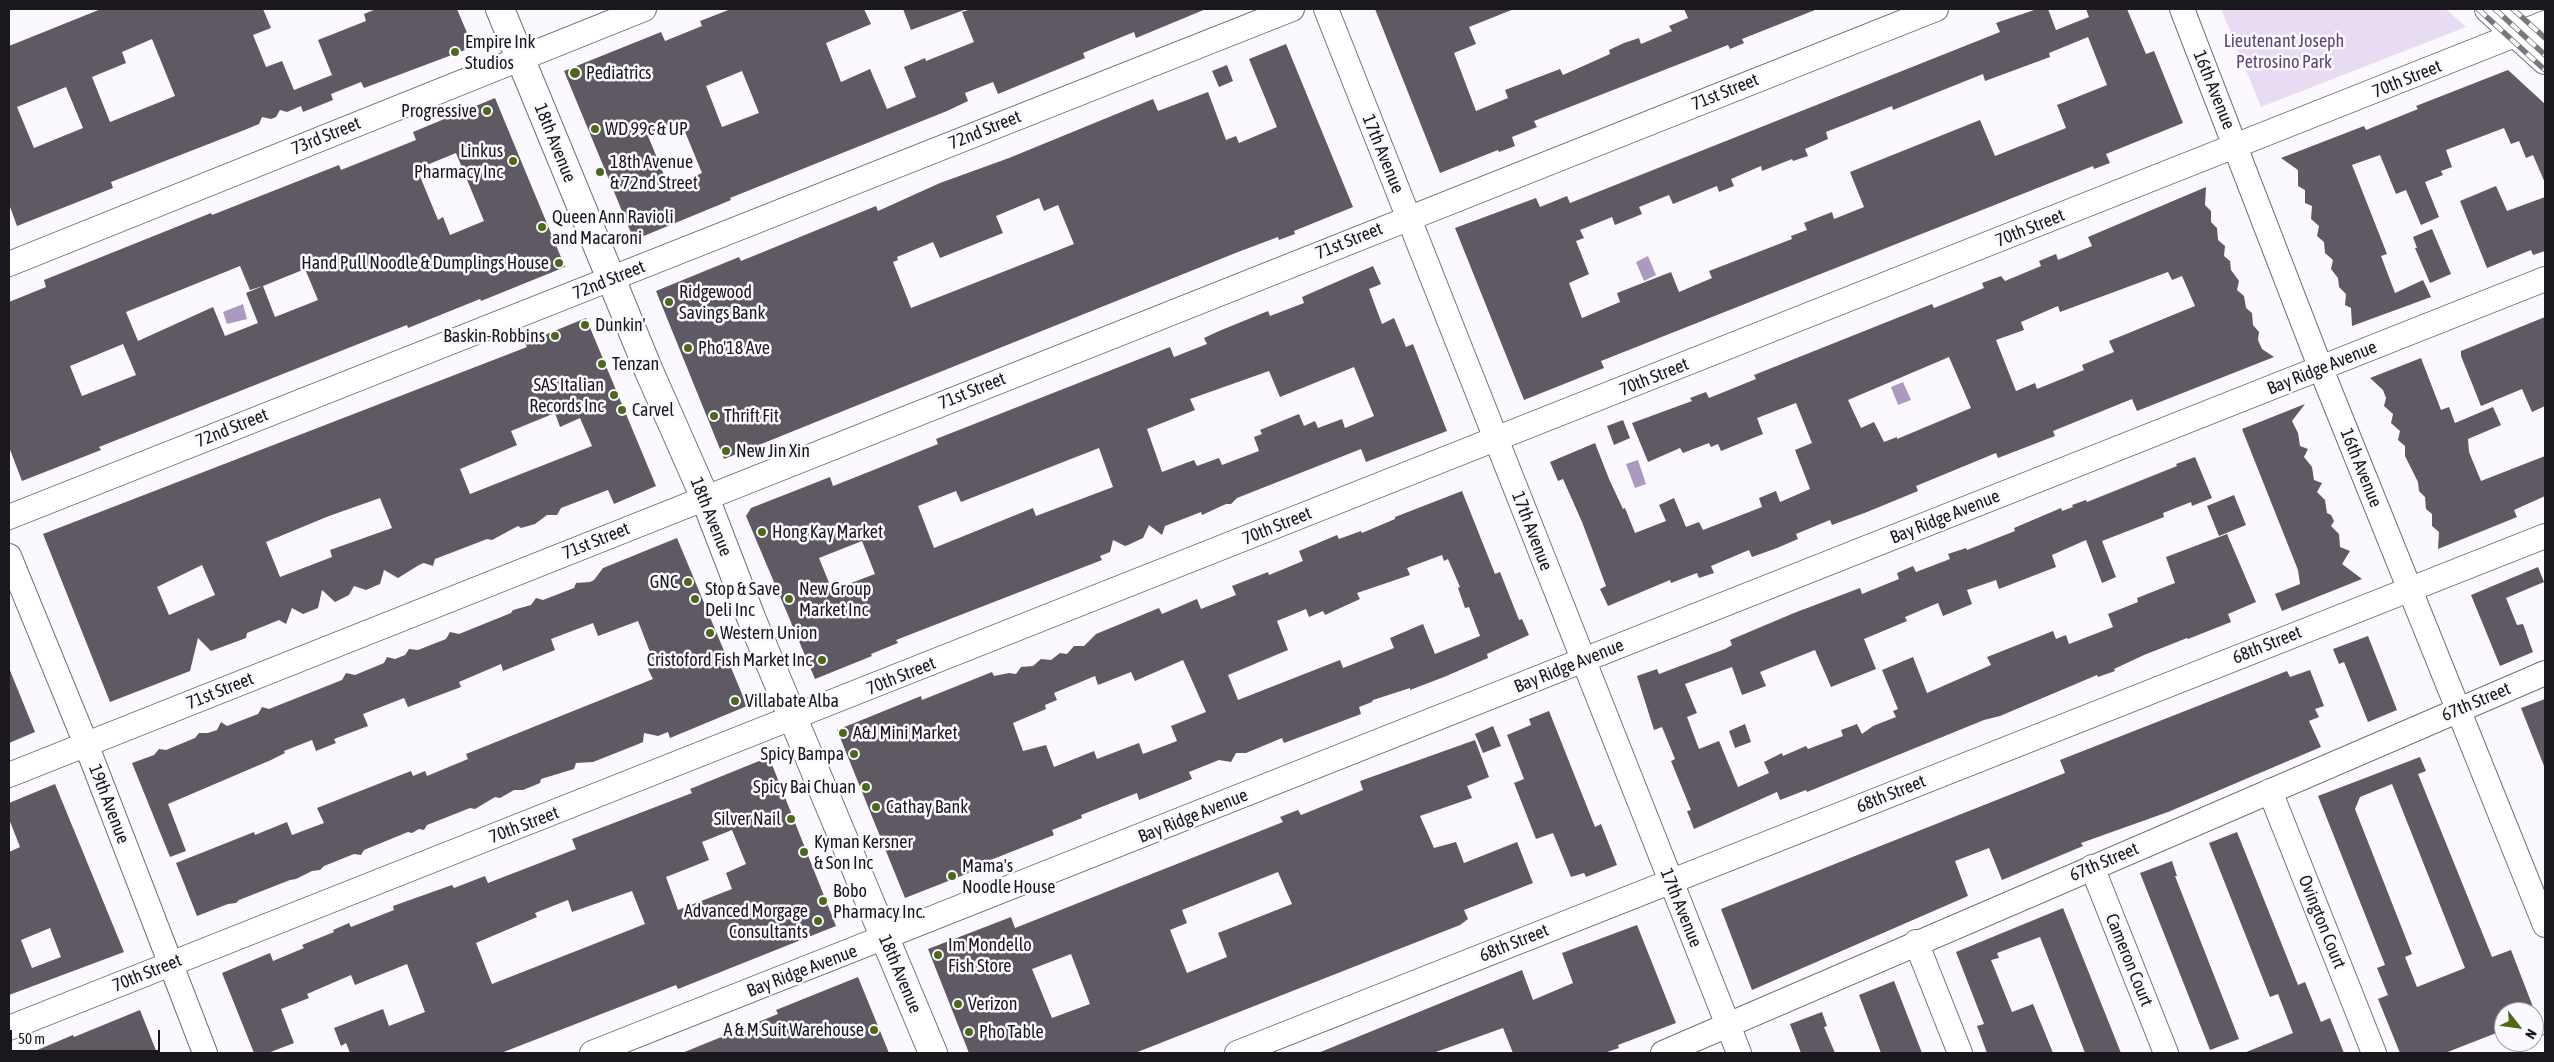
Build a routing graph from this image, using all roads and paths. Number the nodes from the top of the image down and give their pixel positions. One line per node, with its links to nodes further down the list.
1 (500, 9): 10 (street, 18th Avenue)
2 (644, 9): 10 (street, 73rd Street)
3 (1292, 9): 15 (street, 72nd Street)
4 (1326, 9): 13 (street, 17th Avenue)
5 (1936, 9): 13 (street, 71st Street)
6 (2182, 9): 12 (street, 16th Avenue)
7 (2489, 9): 9 (street)
8 (2545, 23): 9 (street, 70th Street)
9 (2517, 34): 11 (street); 12 (street, 70th Street)
10 (520, 58): 14 (street, 73rd Street); 15 (street, 18th Avenue)
11 (2545, 60)
12 (2236, 146): 17 (street, 16th Avenue); 18 (street, 70th Street)
13 (1408, 218): 18 (street, 17th Avenue); 19 (street, 71st Street)
14 (9, 264)
15 (611, 279): 19 (street, 18th Avenue); 20 (street, 72nd Street)
16 (2545, 279): 17 (street, Bay Ridge Avenue)
17 (2321, 368): 23 (street, 16th Avenue); 24 (street, Bay Ridge Avenue)
18 (1496, 439): 24 (street, 17th Avenue); 27 (street, 70th Street)
19 (704, 498): 27 (street, 18th Avenue); 28 (street, 71st Street)
20 (9, 516)
21 (2545, 536): 23 (street, 68th Street)
22 (9, 556): 28 (street, 19th Avenue)
23 (2410, 589): 26 (street, 16th Avenue); 32 (street, 68th Street)
24 (1583, 660): 32 (street, 17th Avenue); 34 (street, Bay Ridge Avenue)
25 (2545, 673): 26 (street, 67th Street)
26 (2459, 710): 30 (street, 67th Street); 33 (street, 16th Avenue)
27 (794, 719): 34 (street, 18th Avenue); 36 (street, 70th Street)
28 (86, 744): 29 (street, 71st Street); 36 (street, 19th Avenue)
29 (9, 775)
30 (2270, 791): 31 (street, 67th Street); 48 (street, Ovington Court)
31 (2092, 867): 35 (street, 67th Street); 47 (street, Cameron Court)
32 (1670, 881): 37 (street, 17th Avenue); 43 (street, 68th Street)
33 (2545, 925)
34 (885, 939): 41 (street, Bay Ridge Avenue); 42 (street, 18th Avenue)
35 (1916, 942): 37 (street, 67th Street); 46 (street)
36 (170, 964): 38 (street, 70th Street); 40 (street, 19th Avenue)
37 (1728, 1025): 44 (street, 67th Street); 45 (street, 17th Avenue)
38 (9, 1028)
39 (2545, 1047): 49 (street)
40 (205, 1053)
41 (592, 1053)
42 (933, 1053)
43 (1237, 1053)
44 (1663, 1053)
45 (1739, 1053)
46 (1960, 1053)
47 (2166, 1053)
48 (2374, 1053)
49 (2529, 1053)

